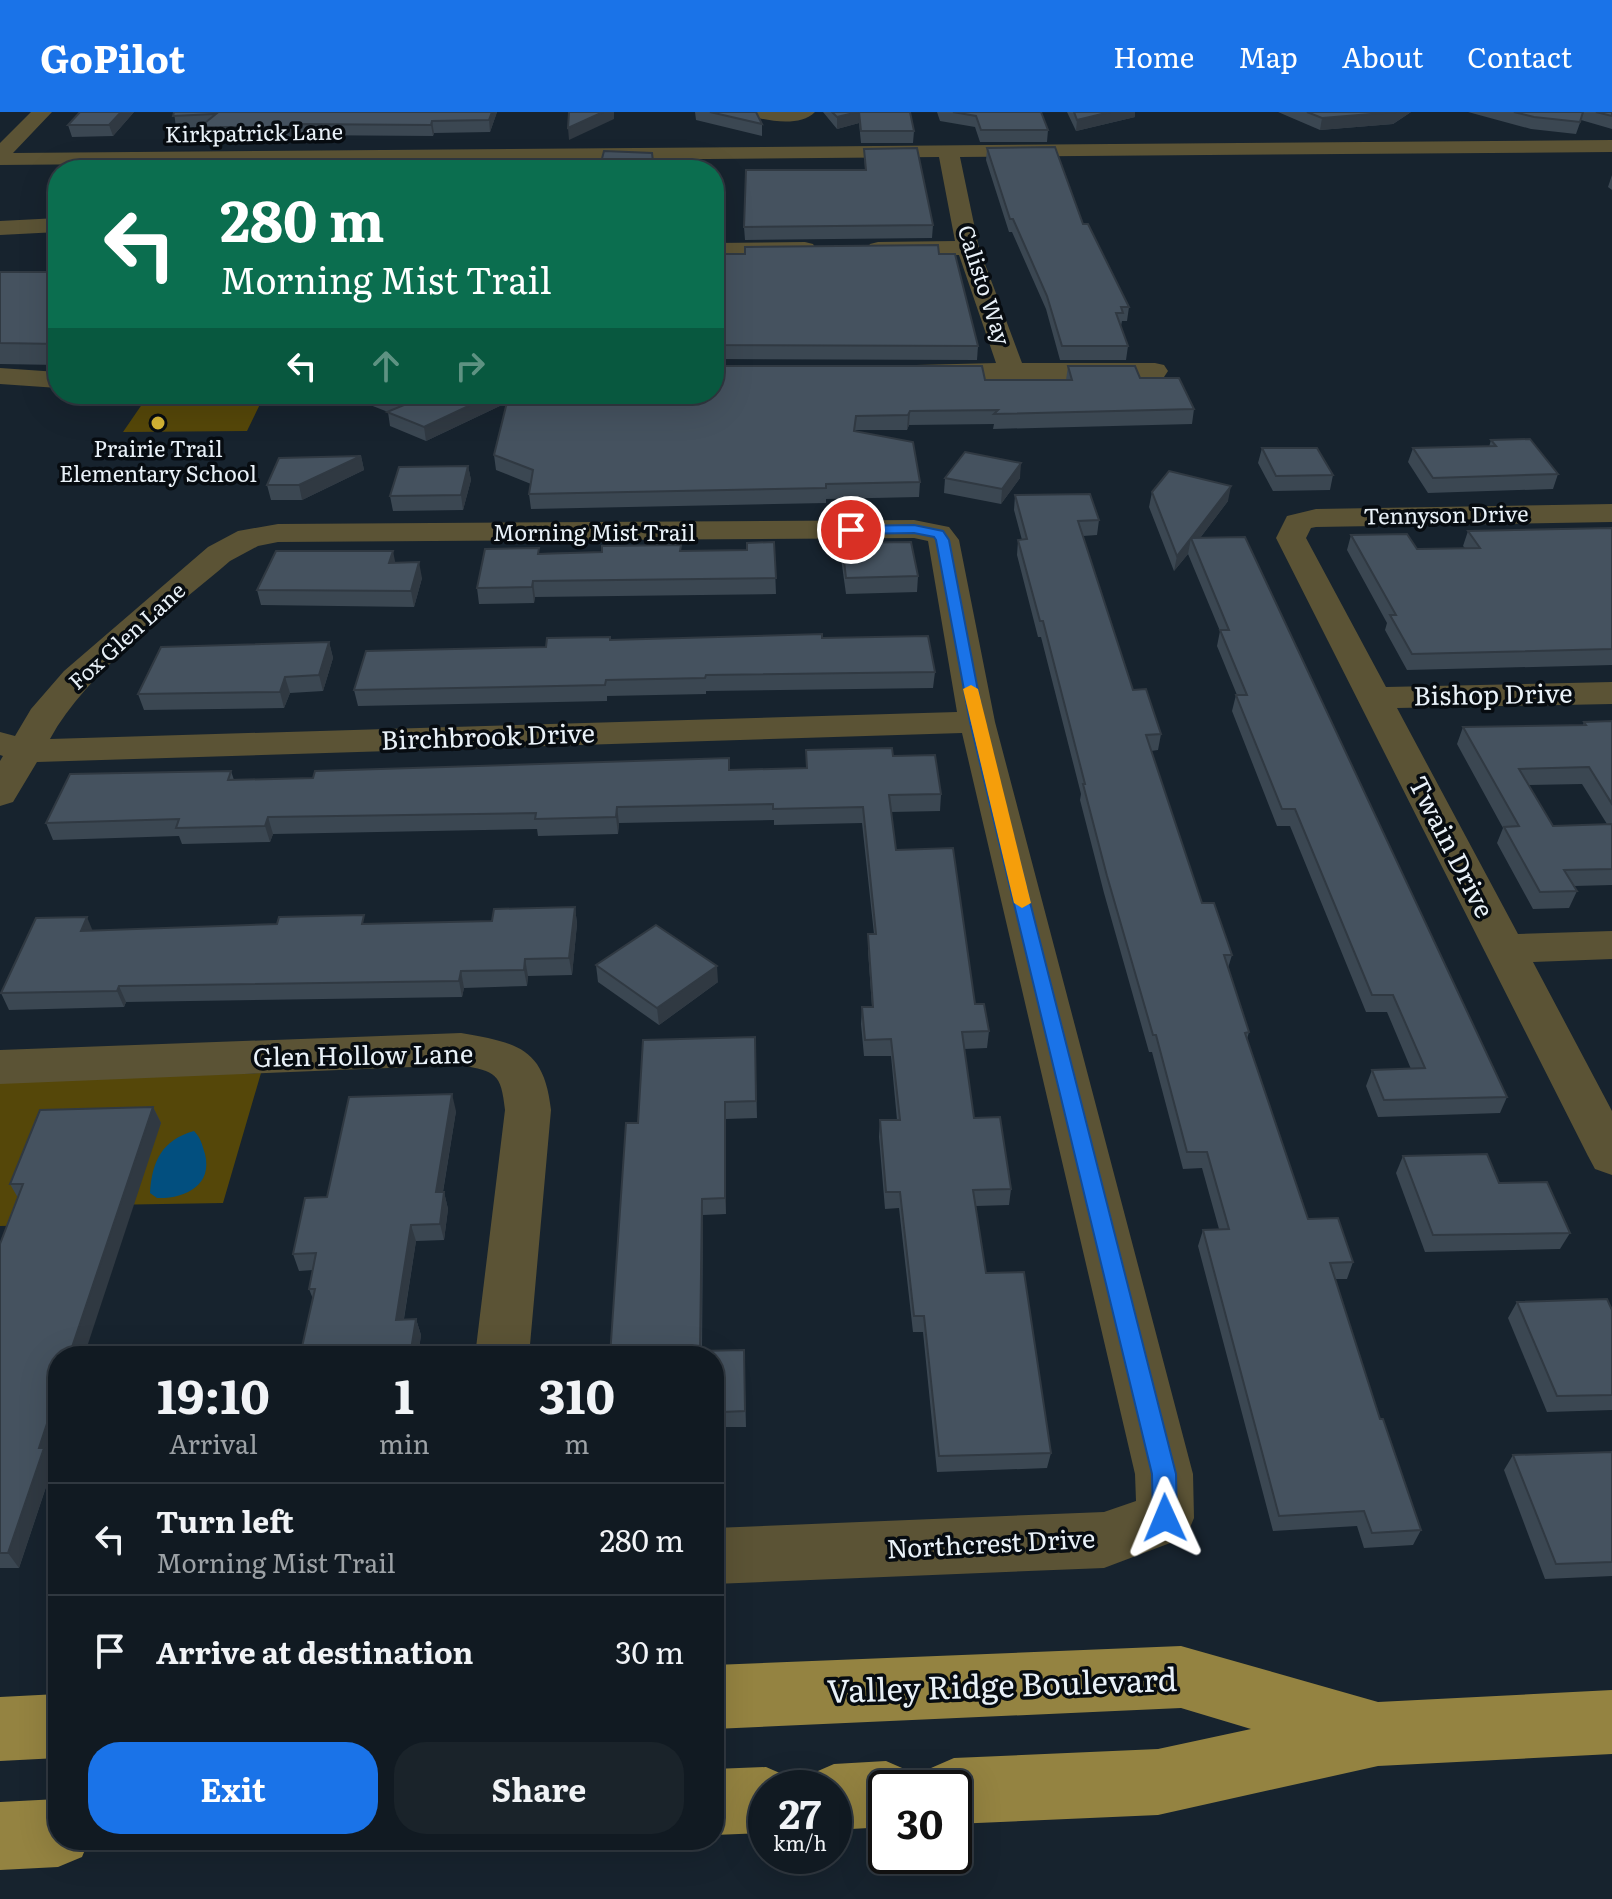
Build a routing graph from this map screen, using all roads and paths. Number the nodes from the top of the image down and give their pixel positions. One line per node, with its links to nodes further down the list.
1 (42, 112): 6 (street)
2 (757, 112): 3 (street)
3 (805, 112)
4 (1612, 146): 5 (street, Kirkpatrick Lane)
5 (948, 150): 8 (street, Kirkpatrick Lane); 11 (street, Calisto Way)
6 (0, 157): 7 (street, Kirkpatrick Lane)
7 (194, 160)
8 (724, 160)
9 (48, 226): 10 (street)
10 (0, 228)
11 (968, 248): 13 (street); 16 (street, Calisto Way)
12 (825, 249): 14 (street)
13 (857, 249)
14 (724, 250)
15 (902, 371): 16 (street)
16 (1012, 371): 17 (street)
17 (1155, 371)
18 (0, 376): 19 (street)
19 (48, 379)
20 (1612, 513): 23 (street, Tennyson Drive)
21 (938, 534): 22 (street, Morning Mist Trail); 26 (street, Northcrest Drive)
22 (249, 538): 27 (street, Fox Glen Lane)
23 (1291, 538): 25 (street, Twain Drive)
24 (1612, 693): 25 (street, Bishop Drive)
25 (1374, 698): 30 (street, Twain Drive)
26 (977, 722): 27 (street, Birchbrook Drive); 34 (street, Northcrest Drive)
27 (13, 747): 28 (street, Fox Glen Lane)
28 (0, 794)
29 (1612, 945): 30 (street)
30 (1504, 949): 32 (street, Twain Drive)
31 (0, 1067): 33 (street, Glen Hollow Lane)
32 (1612, 1156)
33 (504, 1336)
34 (724, 1556)
35 (724, 1697): 39 (main road, Valley Ridge Boulevard)
36 (1612, 1722): 39 (main road, Valley Ridge Boulevard)
37 (48, 1727): 38 (main road)
38 (0, 1729)
39 (1378, 1734): 40 (main road, Valley Ridge Boulevard)
40 (972, 1790)
41 (748, 1801): 42 (main road)
42 (724, 1802)
43 (48, 1834): 44 (main road)
44 (0, 1836)

